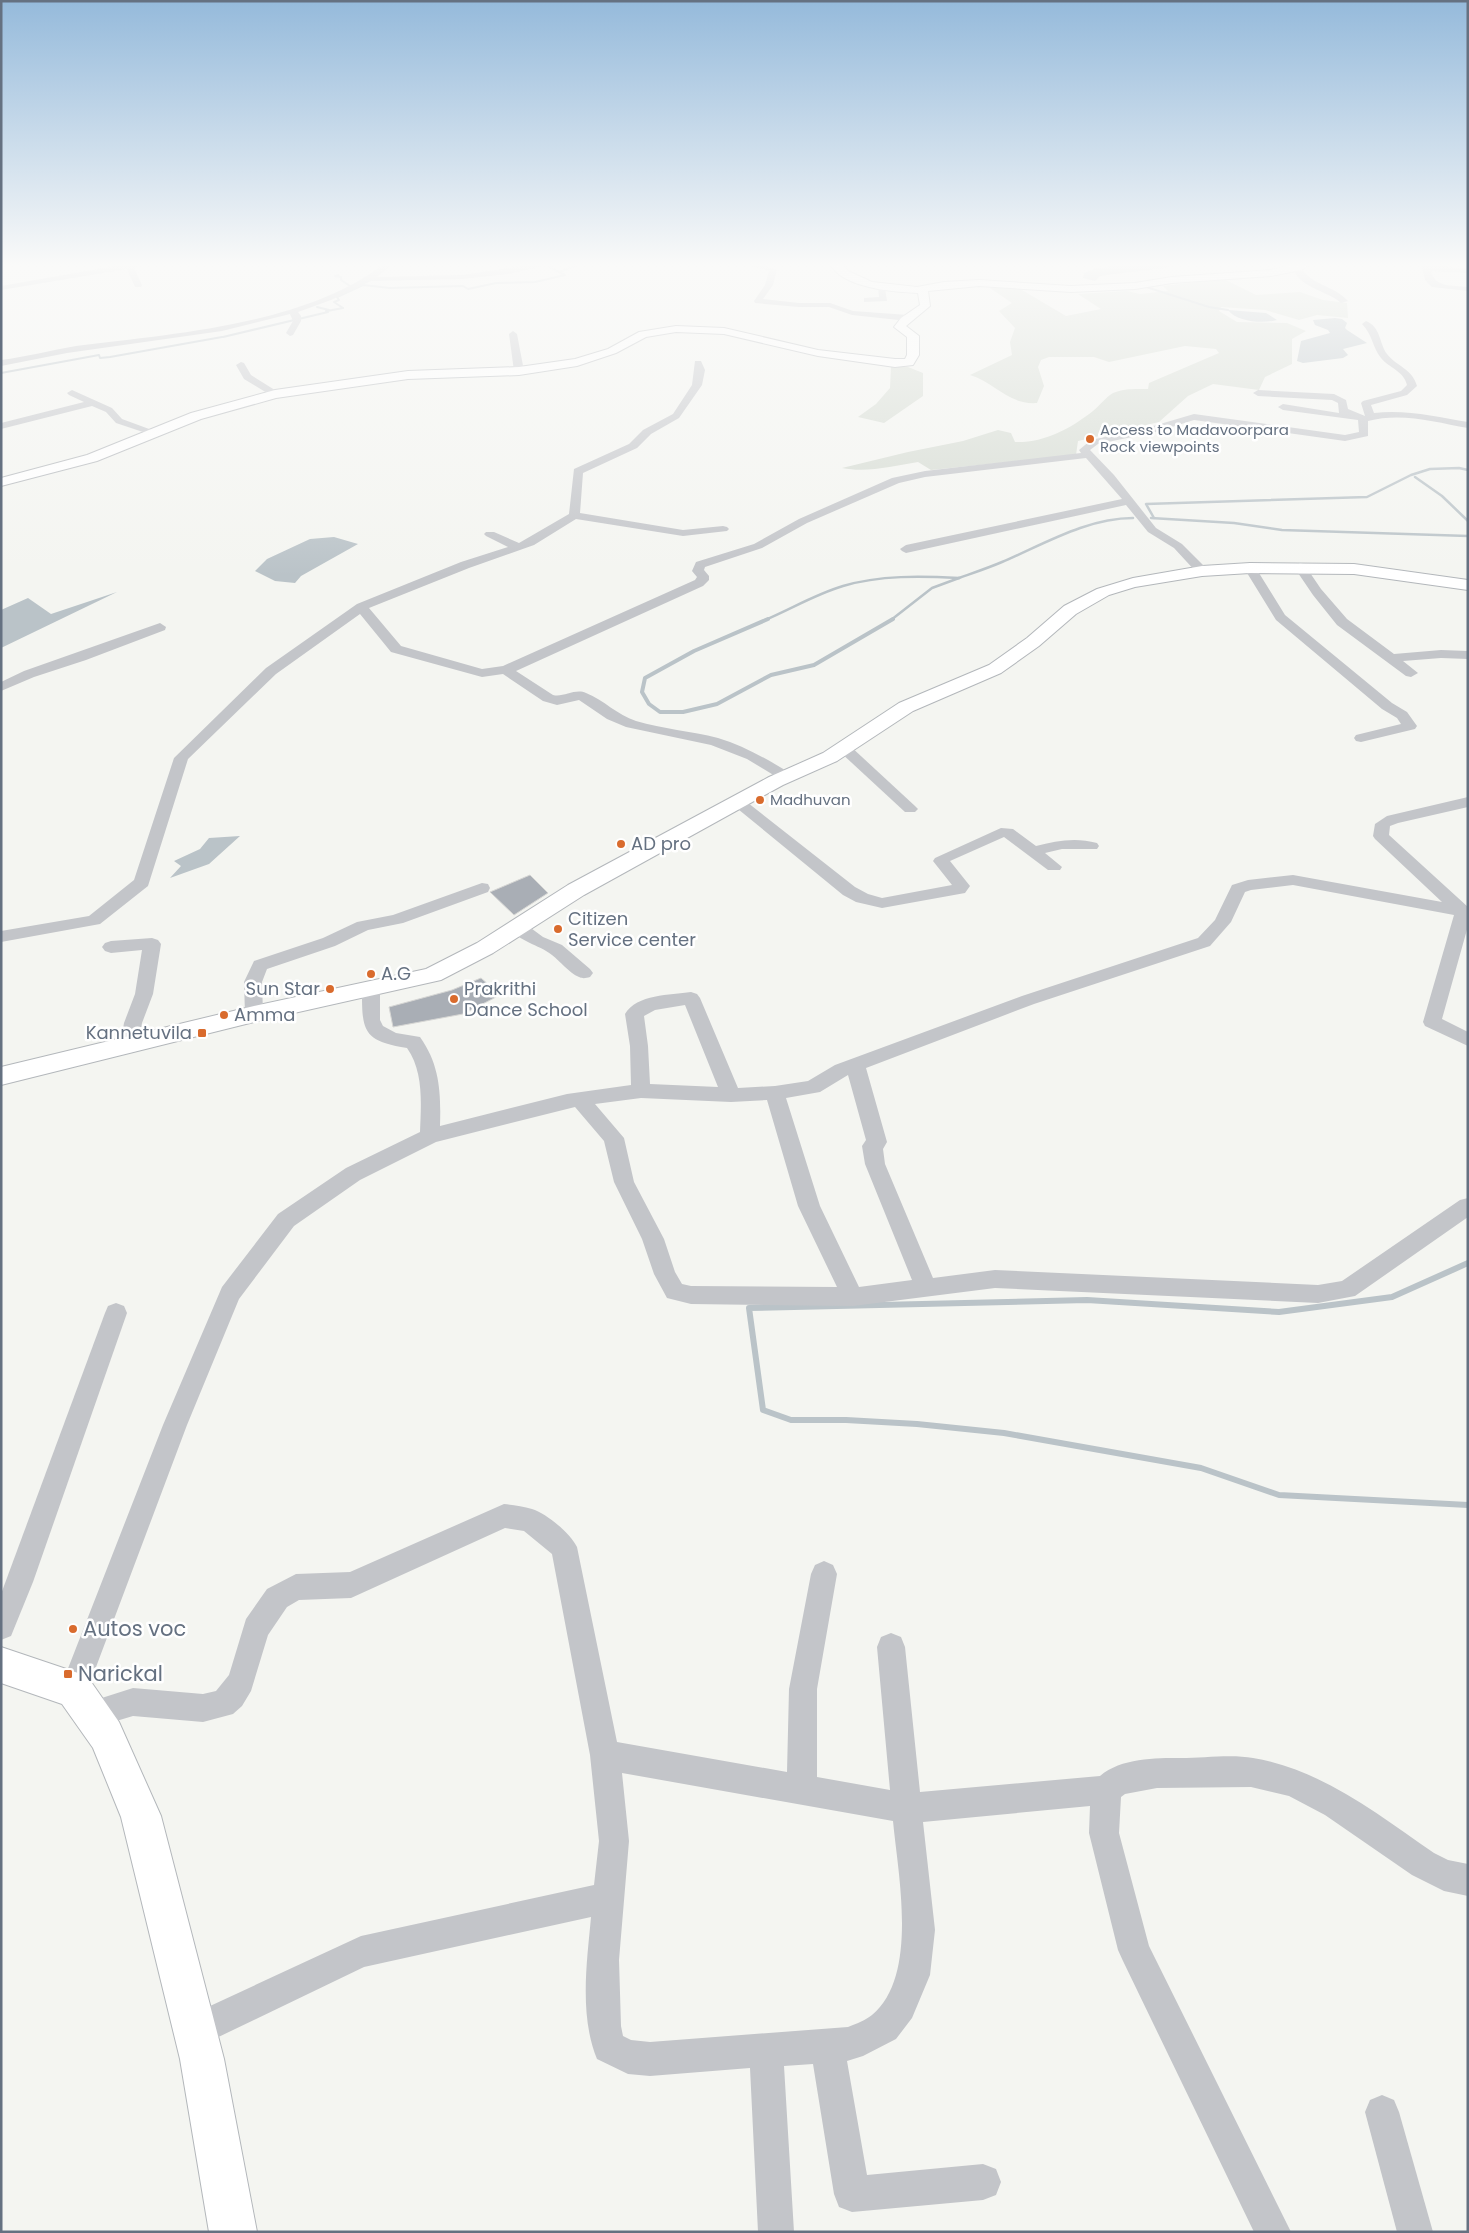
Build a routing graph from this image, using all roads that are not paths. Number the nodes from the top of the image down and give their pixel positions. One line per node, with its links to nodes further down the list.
1 (242, 367): 8 (street)
2 (518, 367): 6 (street)
3 (543, 367): 6 (main road)
4 (699, 367): 17 (street)
5 (1398, 367): 10 (street)
6 (519, 371): 8 (main road)
7 (72, 393): 9 (street)
8 (275, 394): 13 (main road)
9 (93, 403): 12 (street); 13 (street)
10 (1366, 418): 10 (street); 11 (street); 14 (street)
11 (1468, 425)
12 (1, 426)
13 (155, 433): 15 (main road)
14 (1087, 455): 16 (street); 30 (street)
15 (1, 482)
16 (1130, 501): 21 (street); 24 (street)
17 (574, 515): 18 (street); 20 (street)
18 (723, 529)
19 (490, 534): 20 (street)
20 (518, 547): 26 (street)
21 (906, 549)
22 (1300, 567): 23 (main road); 25 (main road); 29 (street)
23 (1250, 568): 24 (main road); 33 (street)
24 (1202, 571): 34 (main road)
25 (1468, 584)
26 (361, 607): 30 (street); 45 (street)
27 (160, 627): 32 (street)
28 (1468, 655): 29 (street)
29 (1391, 658): 31 (street)
30 (506, 670): 35 (street)
31 (1410, 673)
32 (1, 688)
33 (1361, 738)
34 (844, 748): 35 (main road); 38 (street)
35 (785, 776): 36 (main road)
36 (738, 802): 40 (street); 44 (main road)
37 (1468, 802): 43 (street)
38 (910, 809)
39 (1091, 846): 40 (street)
40 (1034, 851): 41 (street)
41 (1054, 867)
42 (482, 888): 49 (street)
43 (1465, 912): 50 (street); 52 (street)
44 (518, 927): 47 (street); 48 (main road)
45 (1, 937)
46 (111, 947): 51 (street)
47 (584, 973)
48 (371, 989): 49 (main road); 58 (street)
49 (254, 1014): 51 (main road)
50 (1468, 1040)
51 (129, 1046): 53 (main road)
52 (855, 1065): 55 (street); 60 (street)
53 (1, 1076)
54 (641, 1091): 56 (street); 56 (street); 57 (street)
55 (775, 1093): 56 (street); 61 (street)
56 (731, 1095)
57 (579, 1100): 58 (street); 61 (street)
58 (430, 1136): 67 (street)
59 (1468, 1206): 60 (street)
60 (926, 1288): 61 (street)
61 (853, 1297)
62 (116, 1313): 64 (street)
63 (824, 1574): 69 (street)
64 (1, 1626)
65 (891, 1648): 71 (street)
66 (1, 1665): 67 (main road)
67 (83, 1702): 68 (street); 74 (main road)
68 (605, 1756): 69 (street); 73 (street)
69 (802, 1789): 71 (street)
70 (1106, 1790): 71 (street); 72 (street); 81 (street)
71 (907, 1808): 75 (street)
72 (1468, 1880)
73 (609, 1897): 74 (street); 76 (street)
74 (194, 2031): 79 (main road)
75 (827, 2045): 76 (street); 78 (street)
76 (766, 2050): 80 (street)
77 (1382, 2112): 82 (street)
78 (983, 2182)
79 (233, 2232)
80 (776, 2232)
81 (1273, 2232)
82 (1415, 2232)

